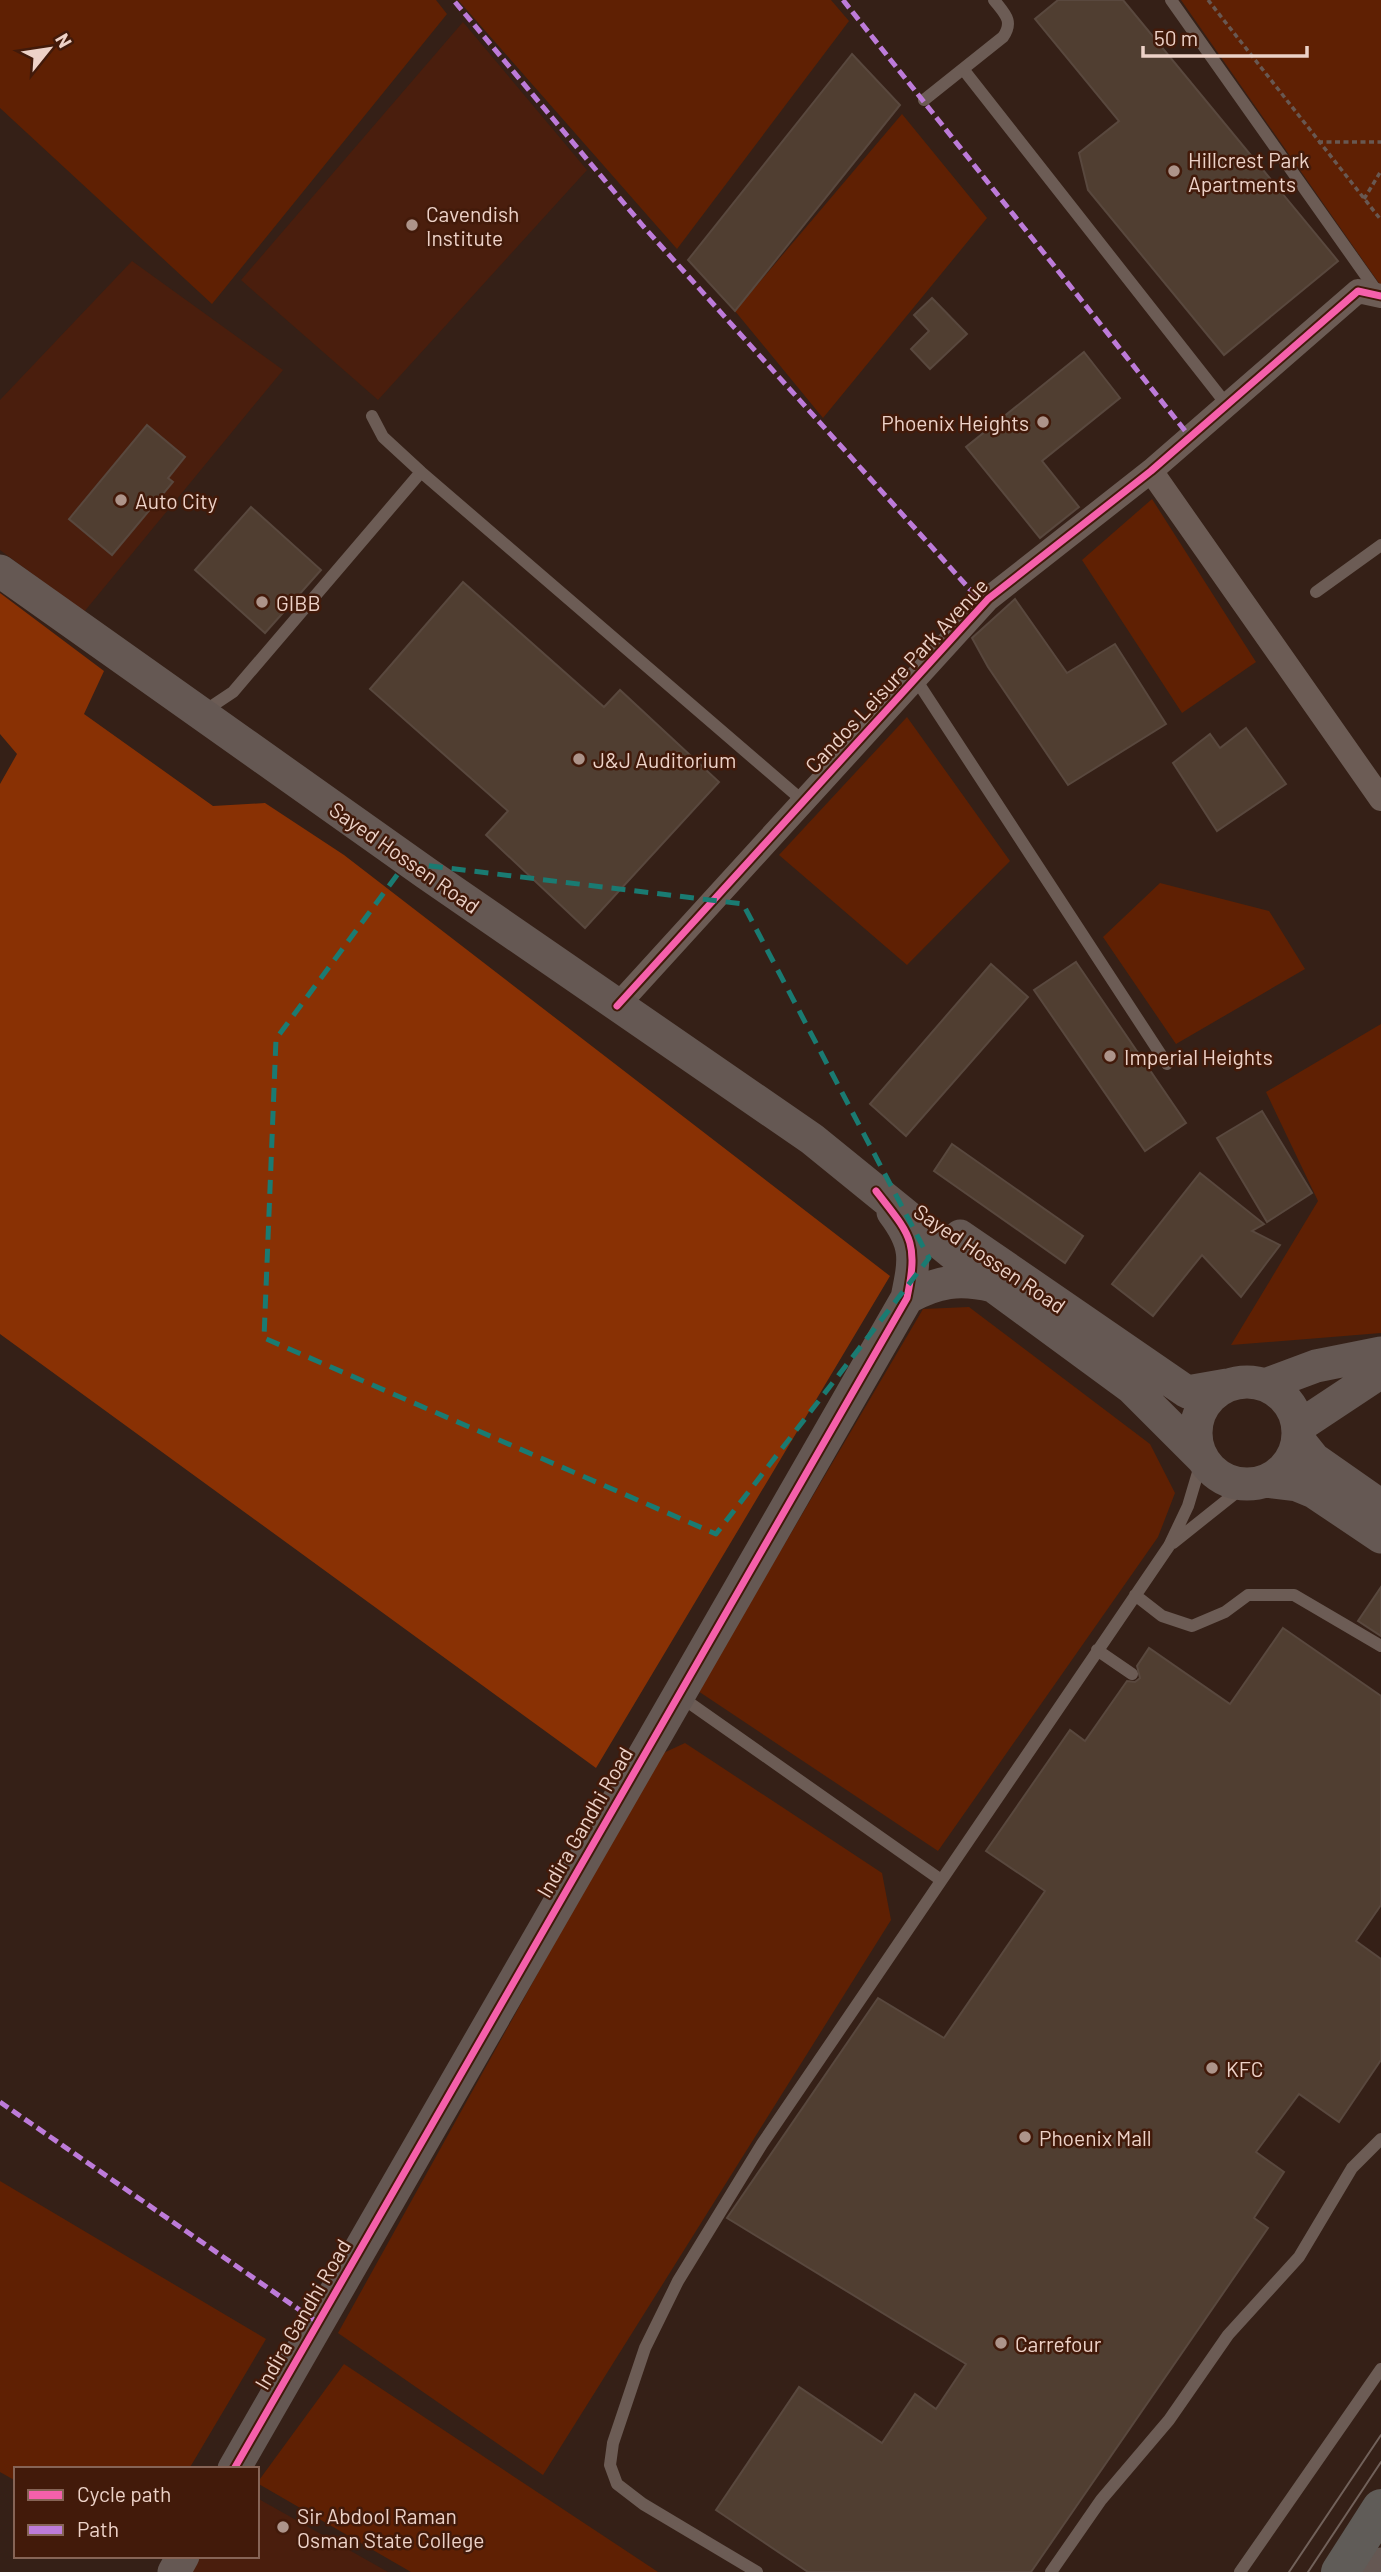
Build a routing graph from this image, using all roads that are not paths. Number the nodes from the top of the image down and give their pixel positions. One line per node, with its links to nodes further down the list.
1 (994, 0): 3 (lane)
2 (1171, 0): 5 (lane)
3 (962, 69): 4 (lane); 6 (lane)
4 (923, 100)
5 (1372, 294): 6 (street, Candos Leisure Park Avenue)
6 (1227, 405): 8 (street, Candos Leisure Park Avenue)
7 (372, 416): 9 (lane)
8 (1151, 471): 13 (street, Candos Leisure Park Avenue); 15 (street)
9 (421, 472): 14 (lane); 16 (lane)
10 (1381, 545): 12 (lane)
11 (0, 571): 14 (main road, Sayed Hossen Road)
12 (1316, 592)
13 (915, 678): 16 (street, Candos Leisure Park Avenue); 18 (lane)
14 (201, 713): 17 (main road, Sayed Hossen Road)
15 (1381, 799)
16 (803, 801): 17 (street, Candos Leisure Park Avenue)
17 (617, 1006): 19 (main road, Sayed Hossen Road)
18 (1167, 1064)
19 (824, 1149): 20 (main road, Sayed Hossen Road); 25 (main road, Sayed Hossen Road)
20 (876, 1191): 21 (main road, Sayed Hossen Road); 22 (main road, Indira Gandhi Road)
21 (993, 1286): 22 (main road); 28 (main road, Sayed Hossen Road)
22 (907, 1297): 37 (main road, Indira Gandhi Road)
23 (1381, 1353): 26 (main road)
24 (1381, 1372): 27 (main road)
25 (1227, 1385): 26 (main road); 28 (main road)
26 (1265, 1385): 27 (main road)
27 (1298, 1433): 29 (main road); 30 (main road)
28 (1202, 1458): 29 (main road); 32 (lane)
29 (1256, 1483): 31 (main road); 32 (lane)
30 (1381, 1506)
31 (1381, 1537)
32 (1169, 1546): 33 (lane)
33 (1135, 1595): 34 (lane); 35 (lane)
34 (1381, 1646)
35 (1097, 1650): 36 (lane); 38 (lane)
36 (1132, 1674)
37 (677, 1695): 38 (lane); 41 (main road, Indira Gandhi Road)
38 (941, 1880): 43 (lane)
39 (1381, 2139): 44 (lane)
40 (1381, 2369): 45 (lane)
41 (235, 2467)
42 (1374, 2546): 46 (highway)
43 (757, 2572)
44 (1051, 2572)
45 (1240, 2572)
46 (1340, 2572)

